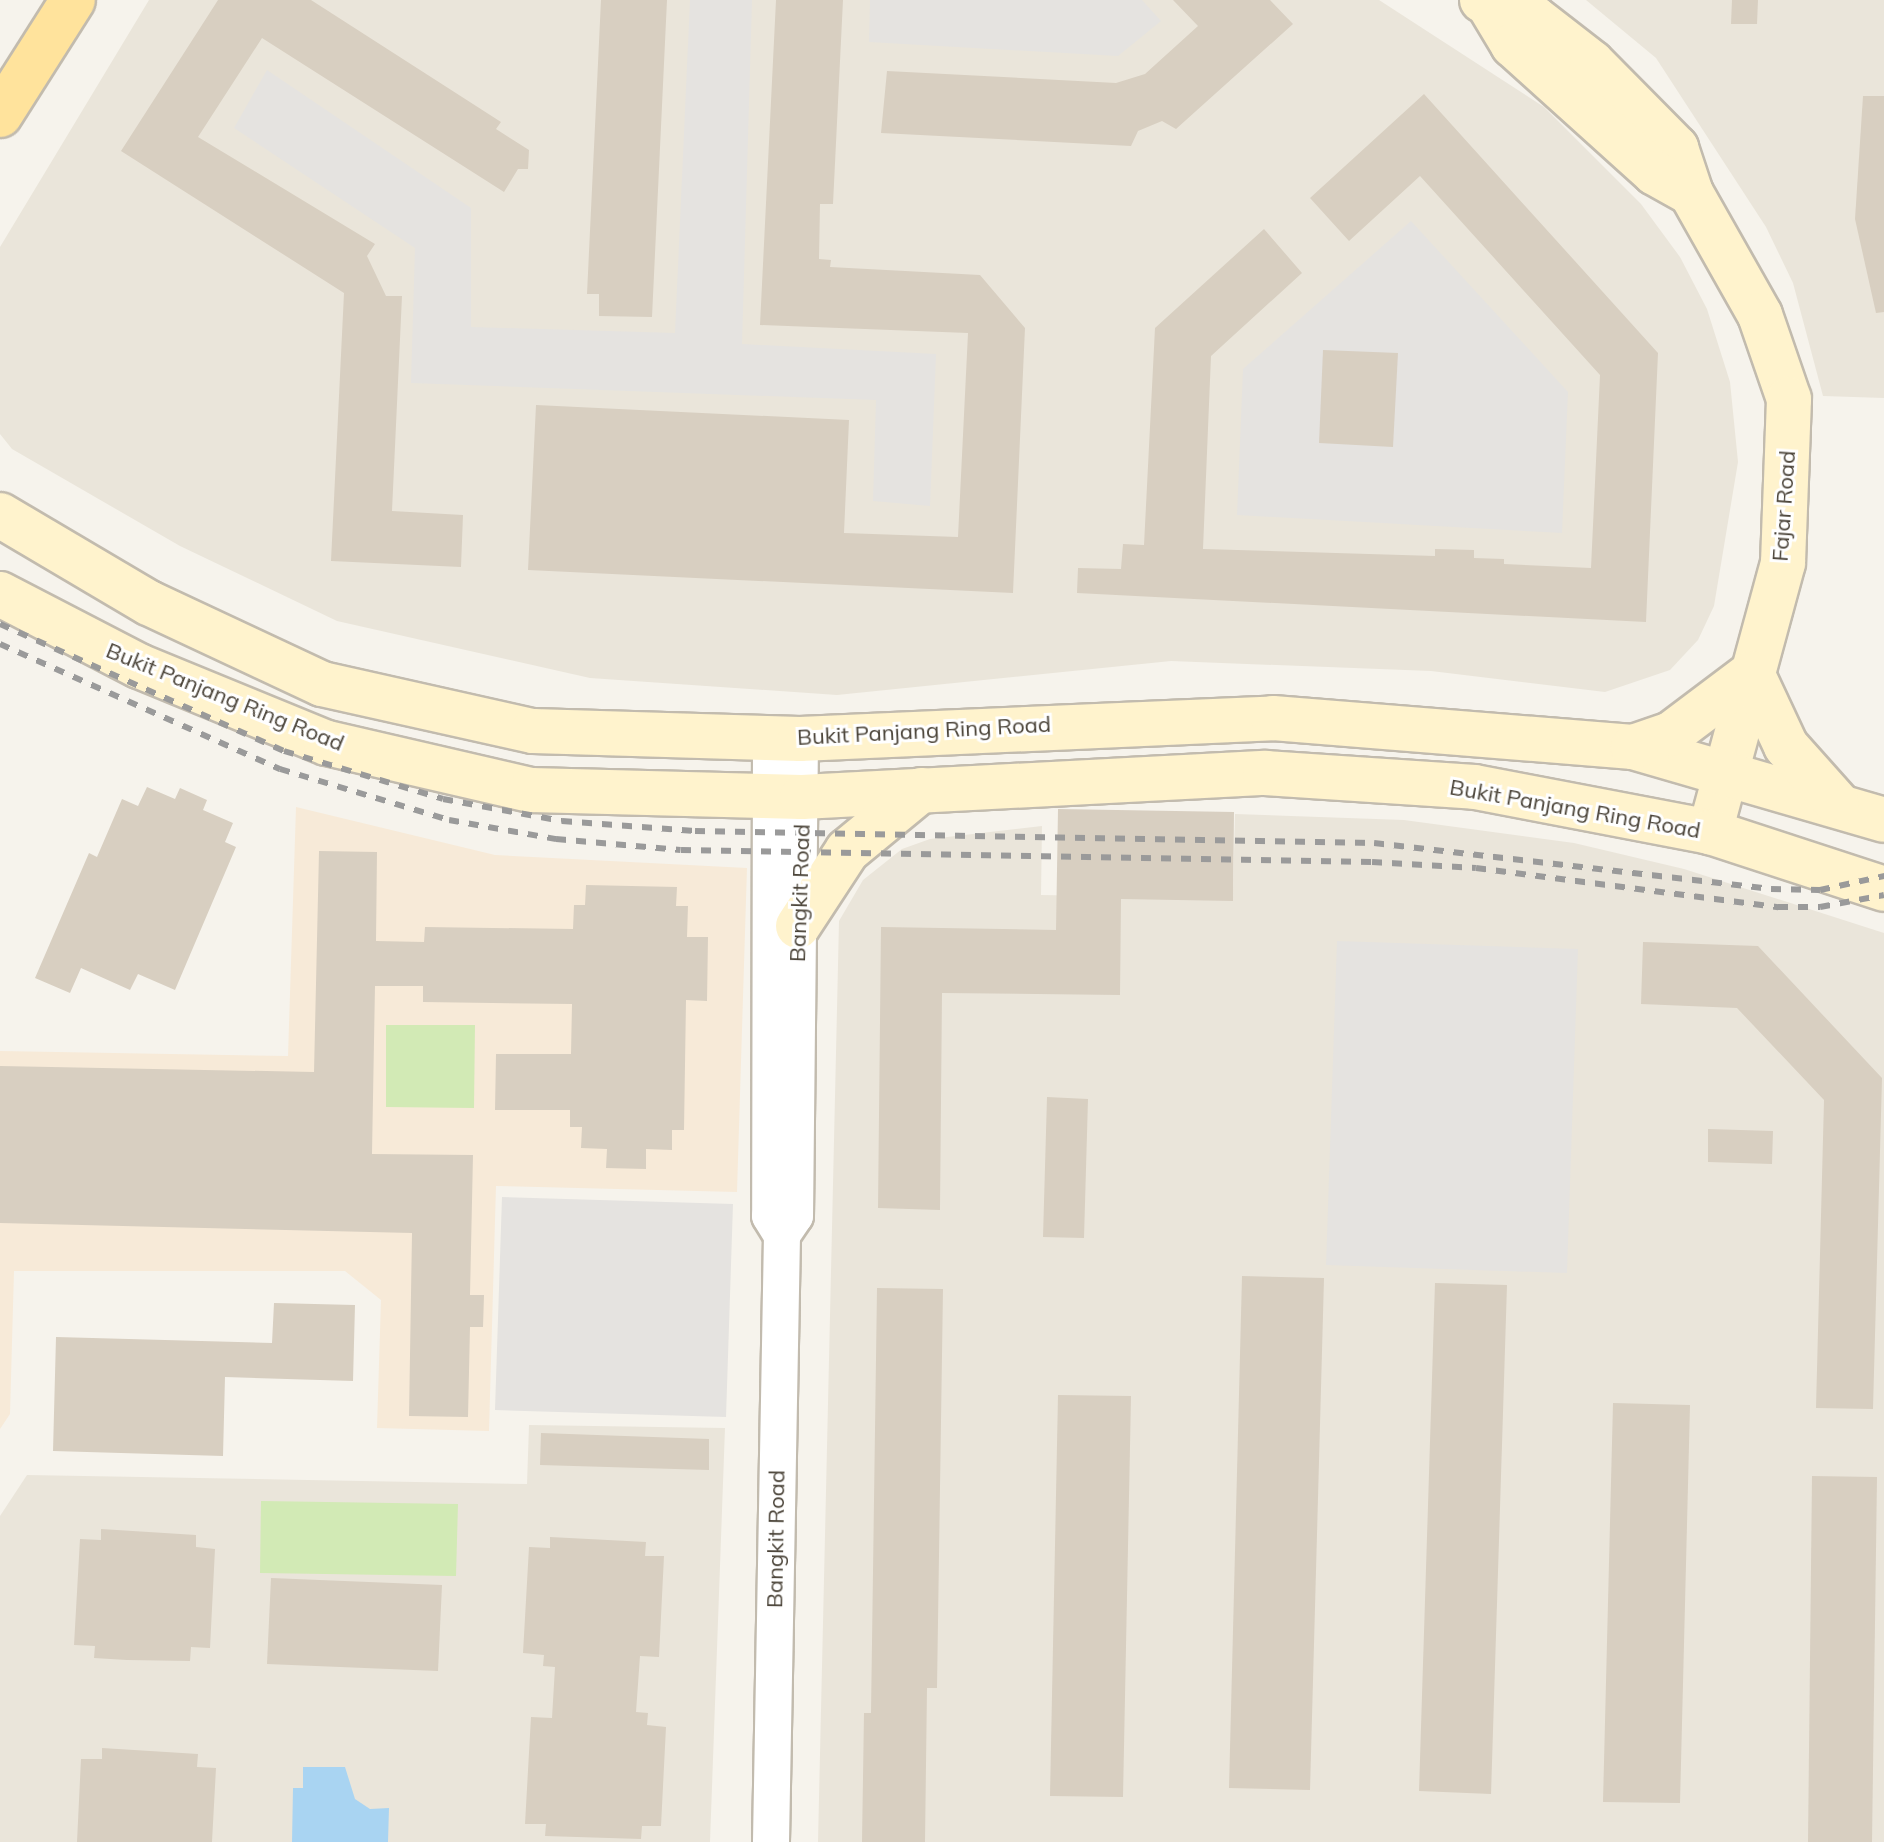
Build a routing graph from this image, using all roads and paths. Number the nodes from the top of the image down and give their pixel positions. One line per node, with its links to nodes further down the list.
1 (73, 0): 3 (main road)
2 (1486, 2): 6 (main road, Fajar Road)
3 (0, 115)
4 (0, 515): 7 (main road, Bukit Panjang Ring Road)
5 (0, 594): 11 (main road, Bukit Panjang Ring Road)
6 (1752, 673): 8 (main road); 9 (main road, Fajar Road); 12 (main road)
7 (786, 738): 8 (main road, Bukit Panjang Ring Road); 11 (street, Bangkit Road)
8 (1633, 747): 9 (main road, Bukit Panjang Ring Road)
9 (1727, 770): 12 (main road, Bukit Panjang Ring Road); 14 (main road, Fajar Road)
10 (921, 790): 11 (main road, Bukit Panjang Ring Road); 14 (main road, Bukit Panjang Ring Road); 16 (main road)
11 (788, 797): 16 (street, Bangkit Road); 17 (street, Bangkit Road)
12 (1839, 806): 13 (main road, Bukit Panjang Ring Road)
13 (1884, 820)
14 (1710, 832): 15 (main road, Bukit Panjang Ring Road)
15 (1884, 889)
16 (798, 926): 17 (street, Bangkit Road)
17 (782, 1235): 18 (street, Bangkit Road)
18 (771, 1842)

